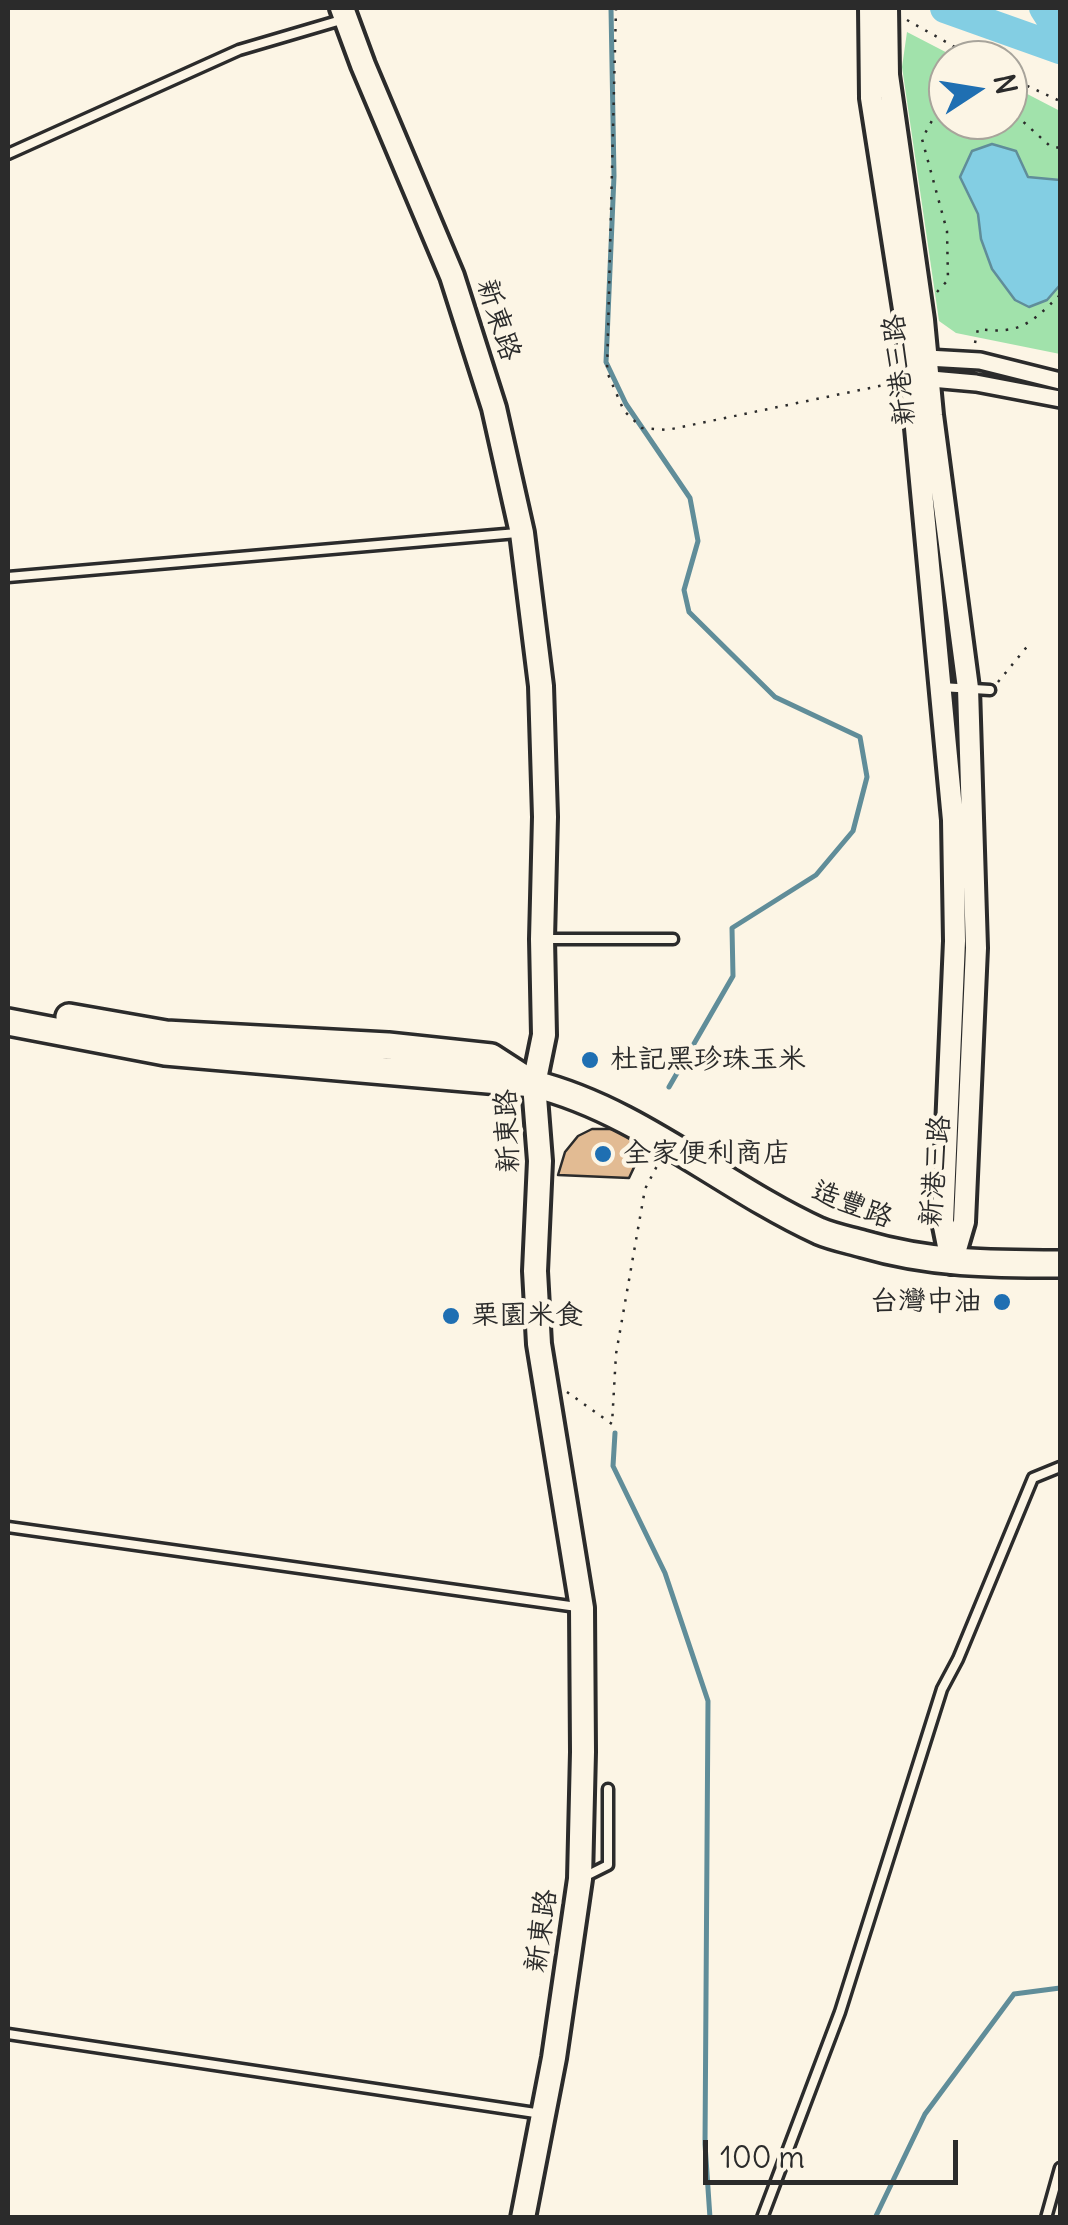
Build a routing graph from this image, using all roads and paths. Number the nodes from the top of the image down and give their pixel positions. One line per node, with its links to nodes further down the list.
1 (616, 8): 15 (path)
2 (870, 8): 15 (street, 新港三路)
3 (894, 12): 5 (path); 15 (street, 新港三路)
4 (343, 13): 11 (lane); 18 (main road, 新東路)
5 (943, 40)
6 (1028, 86): 7 (path)
7 (1060, 101)
8 (1028, 126): 10 (path)
9 (928, 128): 13 (path)
10 (1060, 148)
11 (8, 154)
12 (1060, 295): 14 (path)
13 (929, 300)
14 (975, 343)
15 (922, 372): 16 (street); 17 (street); 21 (street, 新港三路); 22 (street, 新港三路)
16 (1060, 381)
17 (1060, 400)
18 (522, 533): 19 (lane); 24 (main road, 新東路)
19 (8, 576)
20 (1030, 643): 23 (path)
21 (941, 687): 22 (lane); 30 (street, 新港三路)
22 (968, 688): 23 (lane); 30 (street, 新港三路)
23 (990, 690)
24 (542, 939): 25 (lane); 28 (main road, 新東路)
25 (674, 939)
26 (8, 1005): 28 (main road, 造豐路)
27 (8, 1022): 28 (main road, 造豐路)
28 (534, 1084): 29 (main road, 造豐路); 32 (main road, 新東路)
29 (668, 1145): 30 (main road, 造豐路); 32 (path)
30 (952, 1263): 31 (main road, 造豐路)
31 (1060, 1264)
32 (544, 1379): 35 (main road, 新東路)
33 (1060, 1467): 42 (lane)
34 (8, 1526): 35 (lane)
35 (582, 1608): 37 (main road, 新東路)
36 (608, 1790): 37 (lane)
37 (580, 1879): 39 (main road, 新東路)
38 (8, 2034): 39 (lane)
39 (543, 2114): 41 (main road, 新東路)
40 (1060, 2168): 43 (lane)
41 (523, 2218)
42 (762, 2218)
43 (1046, 2218)

